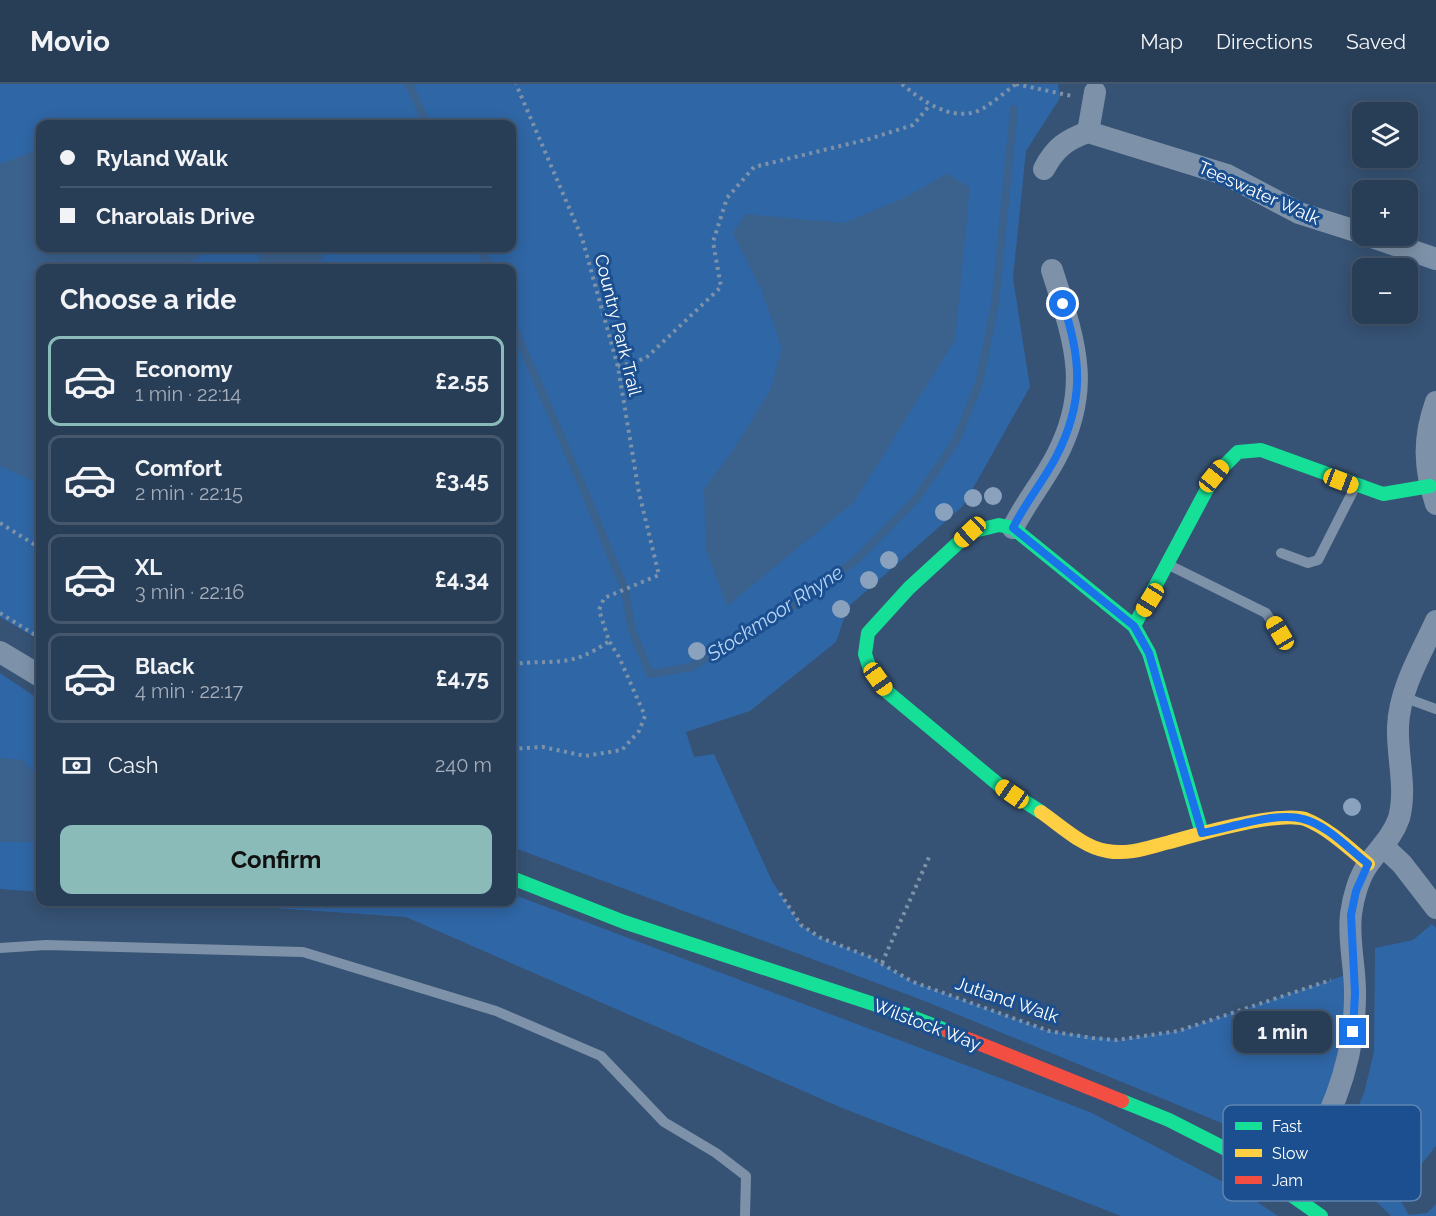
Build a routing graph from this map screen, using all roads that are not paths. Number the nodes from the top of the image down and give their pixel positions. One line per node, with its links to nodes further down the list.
1 (1094, 96): 2 (street)
2 (1088, 132): 3 (street); 4 (street, Teeswater Walk)
3 (1044, 169)
4 (1352, 230)
5 (1398, 246): 6 (street)
6 (1436, 259)
7 (1052, 270): 11 (street)
8 (1436, 402): 10 (street)
9 (1355, 486): 10 (street); 12 (lane); 13 (street)
10 (1433, 495)
11 (1013, 528): 15 (street); 21 (street)
12 (1281, 553)
13 (1168, 565): 15 (street); 16 (lane)
14 (1436, 621): 19 (street)
15 (1134, 626): 21 (street)
16 (1287, 645)
17 (0, 651): 18 (street)
18 (36, 674)
19 (1403, 697): 20 (lane); 22 (street)
20 (1436, 709)
21 (1202, 833): 23 (street)
22 (1384, 847): 23 (street); 25 (street)
23 (1368, 864): 27 (street)
24 (516, 880): 28 (street, Wilstock Way)
25 (1436, 908)
26 (0, 948): 30 (lane)
27 (1332, 1105)
28 (1223, 1147)
29 (1301, 1201): 31 (street, Wilstock Way)
30 (745, 1216)
31 (1321, 1216)

